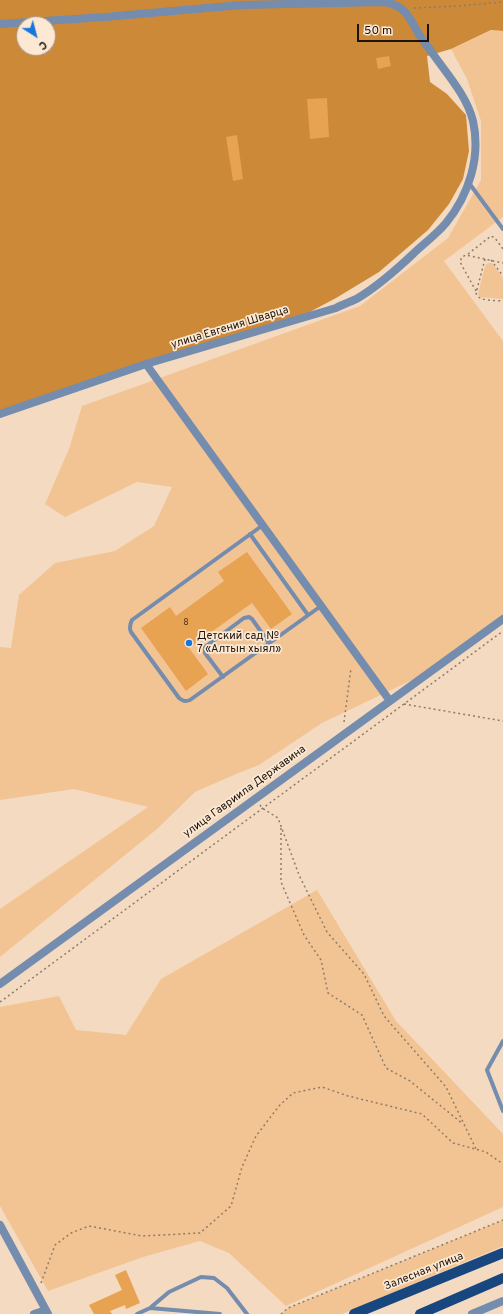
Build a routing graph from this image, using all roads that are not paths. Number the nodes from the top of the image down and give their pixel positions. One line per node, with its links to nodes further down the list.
1 (0, 24): 2 (street, улица Евгения Шварца)
2 (469, 182): 3 (lane); 4 (street, улица Евгения Шварца)
3 (503, 229)
4 (146, 364): 5 (street, улица Евгения Шварца); 6 (street)
5 (0, 414)
6 (262, 525): 7 (lane); 8 (street)
7 (250, 534): 9 (lane); 12 (lane)
8 (321, 605): 9 (lane); 13 (street)
9 (308, 615): 11 (lane)
10 (503, 619): 13 (street, улица Гавриила Державина)
11 (269, 643): 12 (lane); 12 (lane)
12 (223, 677)
13 (390, 701): 14 (street, улица Гавриила Державина)
14 (0, 984)
15 (503, 1041): 16 (lane)
16 (501, 1100): 17 (lane)
17 (503, 1111)
18 (0, 1225): 23 (street)
19 (503, 1253): 28 (main road, Залесная улица)
20 (503, 1278): 29 (main road)
21 (503, 1301): 30 (street)
22 (150, 1308): 25 (lane); 26 (lane); 27 (lane)
23 (47, 1312): 24 (street)
24 (34, 1314)
25 (137, 1314)
26 (220, 1314)
27 (247, 1314)
28 (354, 1314)
29 (420, 1314)
30 (472, 1314)

